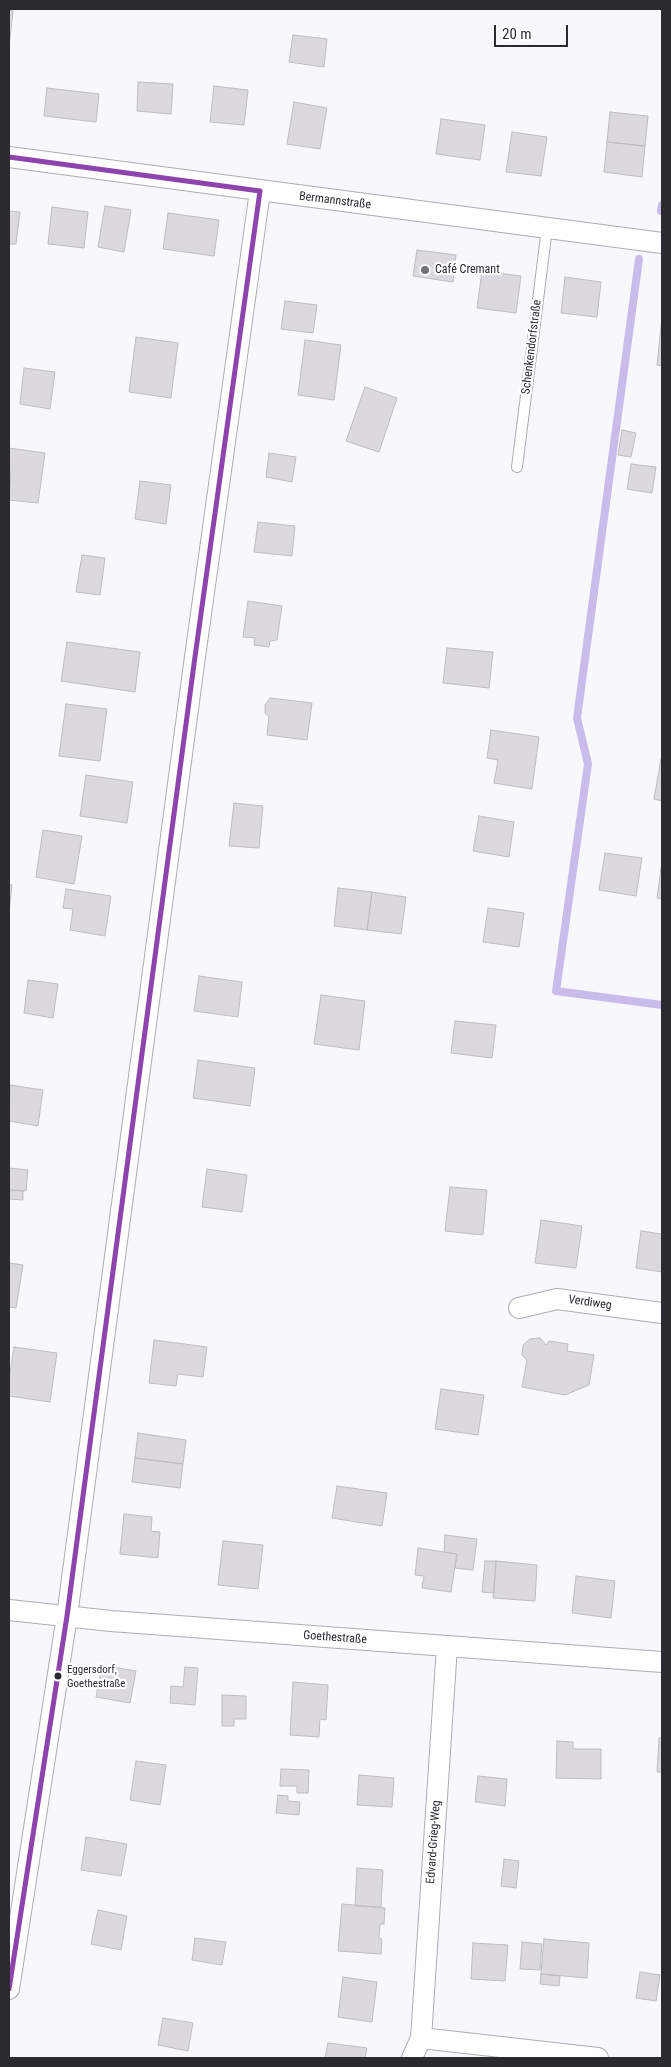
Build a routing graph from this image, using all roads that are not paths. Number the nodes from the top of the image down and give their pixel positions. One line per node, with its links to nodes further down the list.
1 (9, 157): 2 (street, Bermannstraße)
2 (260, 191): 3 (street, Bermannstraße); 9 (street)
3 (547, 228): 4 (street, Bermannstraße); 5 (lane, Schenkendorfstraße)
4 (662, 243)
5 (517, 467)
6 (519, 1308): 7 (street, Verdiweg)
7 (662, 1313)
8 (9, 1610): 9 (street, Goethestraße)
9 (67, 1616): 10 (street, Goethestraße); 12 (street)
10 (447, 1646): 11 (street, Goethestraße); 14 (street, Edvard-Grieg-Weg)
11 (662, 1662)
12 (16, 1902): 13 (street)
13 (9, 1990)
14 (421, 2038): 15 (street, Edvard-Grieg-Weg); 16 (street)
15 (412, 2058)
16 (598, 2058)

